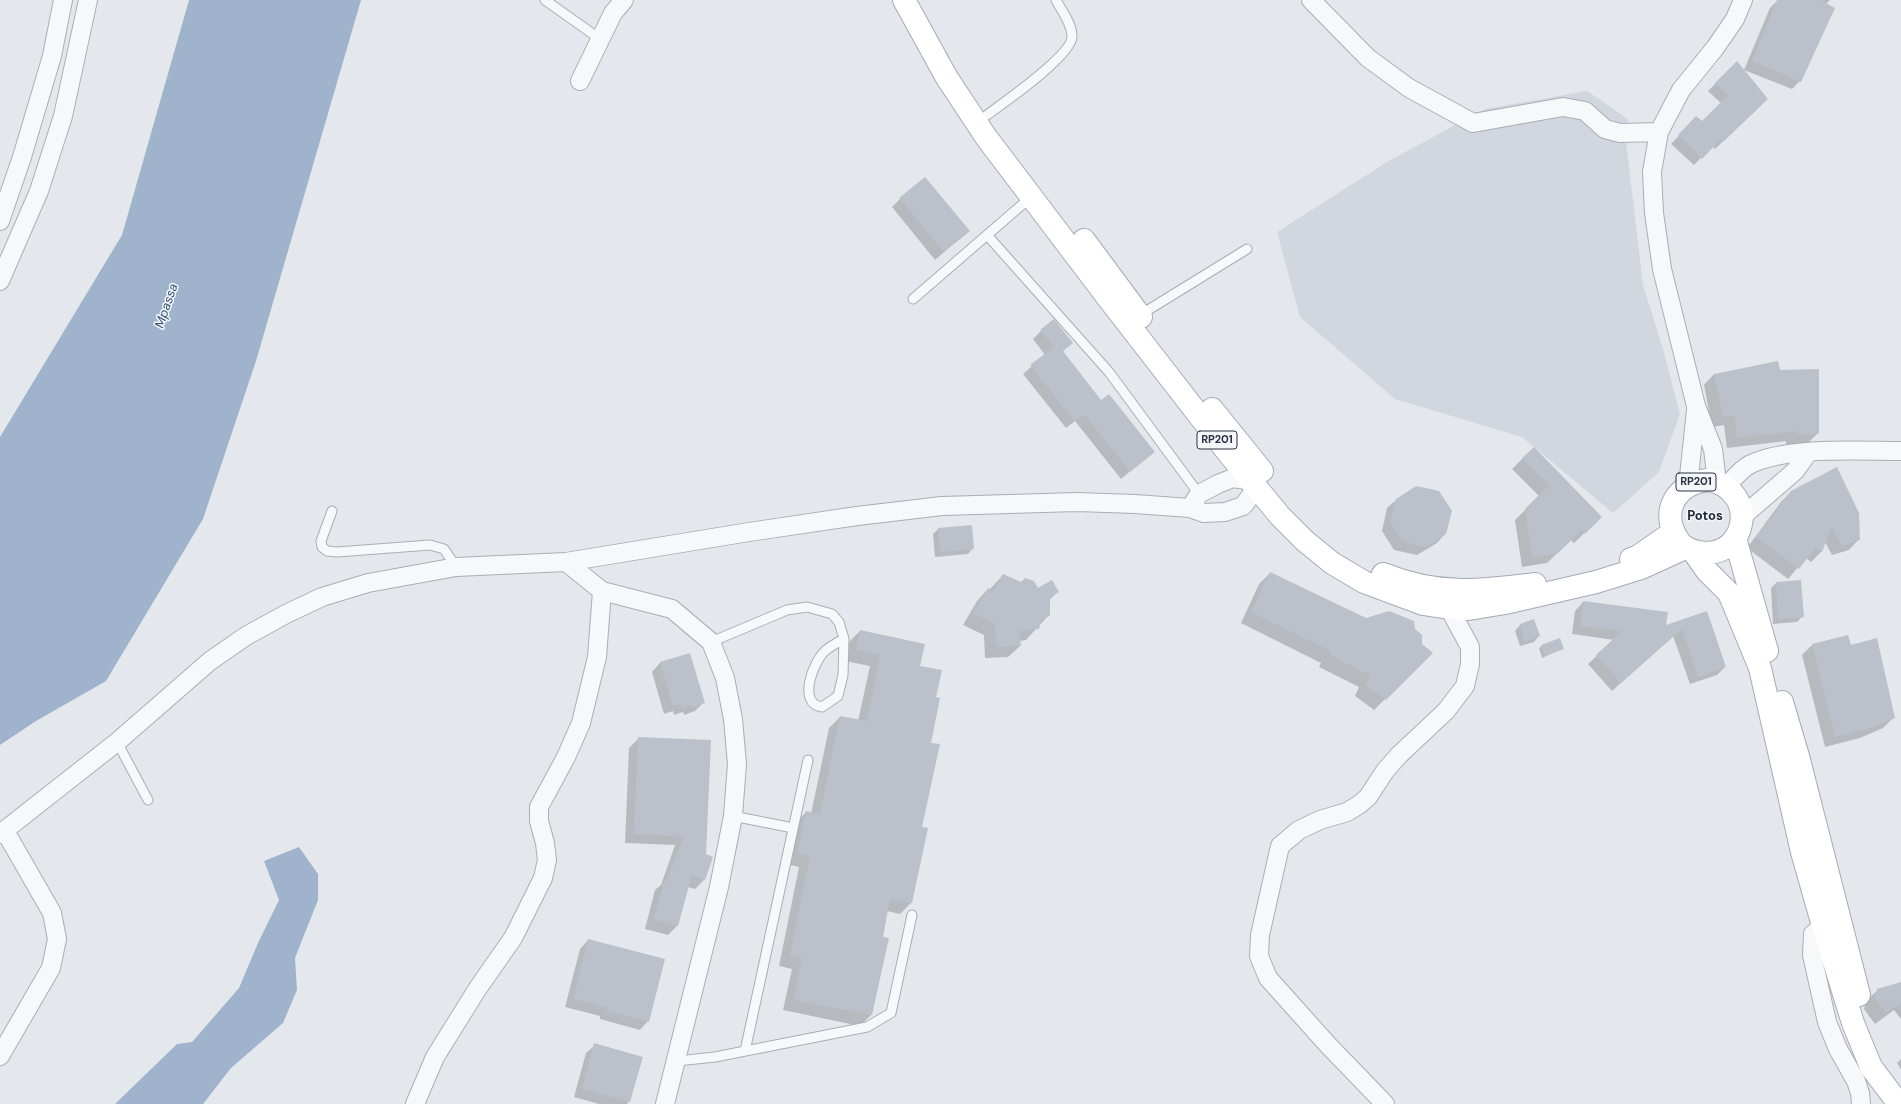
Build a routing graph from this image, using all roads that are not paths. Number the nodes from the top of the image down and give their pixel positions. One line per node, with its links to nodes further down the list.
1 (63, 0): 15 (street)
2 (88, 0): 18 (street)
3 (545, 0): 10 (lane)
4 (624, 0): 10 (street)
5 (904, 0): 14 (main road, RP201)
6 (921, 0): 12 (main road, RP201)
7 (1056, 0): 12 (lane)
8 (1311, 0): 13 (street)
9 (1743, 0): 13 (street)
10 (600, 39): 11 (street)
11 (580, 80)
12 (987, 115): 20 (main road, RP201)
13 (1659, 132): 21 (street)
14 (1032, 196): 16 (lane); 24 (main road, RP201)
15 (0, 221)
16 (987, 235): 19 (lane); 27 (lane)
17 (1247, 248): 20 (lane)
18 (0, 281)
19 (913, 299)
20 (1140, 315): 31 (main road, RP201)
21 (1696, 406): 25 (street); 26 (street)
22 (1901, 451): 23 (street)
23 (1808, 453): 25 (street); 29 (street)
24 (1252, 480): 27 (street); 27 (street); 35 (main road, RP201)
25 (1722, 484): 26 (main road, RP201); 29 (main road, RP201)
26 (1688, 486): 31 (main road, RP201)
27 (1194, 501): 32 (street)
28 (332, 511): 33 (lane)
29 (1742, 516): 30 (main road, RP201)
30 (1736, 538): 31 (main road, RP201); 45 (main road)
31 (1684, 544): 35 (main road, RP201); 45 (main road)
32 (566, 562): 33 (street); 34 (street)
33 (456, 568): 38 (street)
34 (602, 591): 37 (street); 50 (street)
35 (1450, 608): 52 (street)
36 (844, 639): 36 (lane); 37 (lane)
37 (711, 642): 41 (street)
38 (117, 742): 40 (lane); 43 (street)
39 (808, 760): 42 (lane)
40 (148, 800)
41 (733, 816): 42 (lane); 48 (street)
42 (793, 828): 46 (lane)
43 (2, 833): 47 (street)
44 (912, 915): 46 (lane)
45 (1831, 924): 49 (main road); 53 (street); 54 (main road)
46 (745, 1051): 48 (lane)
47 (0, 1056)
48 (677, 1061): 51 (street)
49 (1901, 1084)
50 (415, 1104)
51 (665, 1104)
52 (1385, 1104)
53 (1861, 1104)
54 (1899, 1104)

